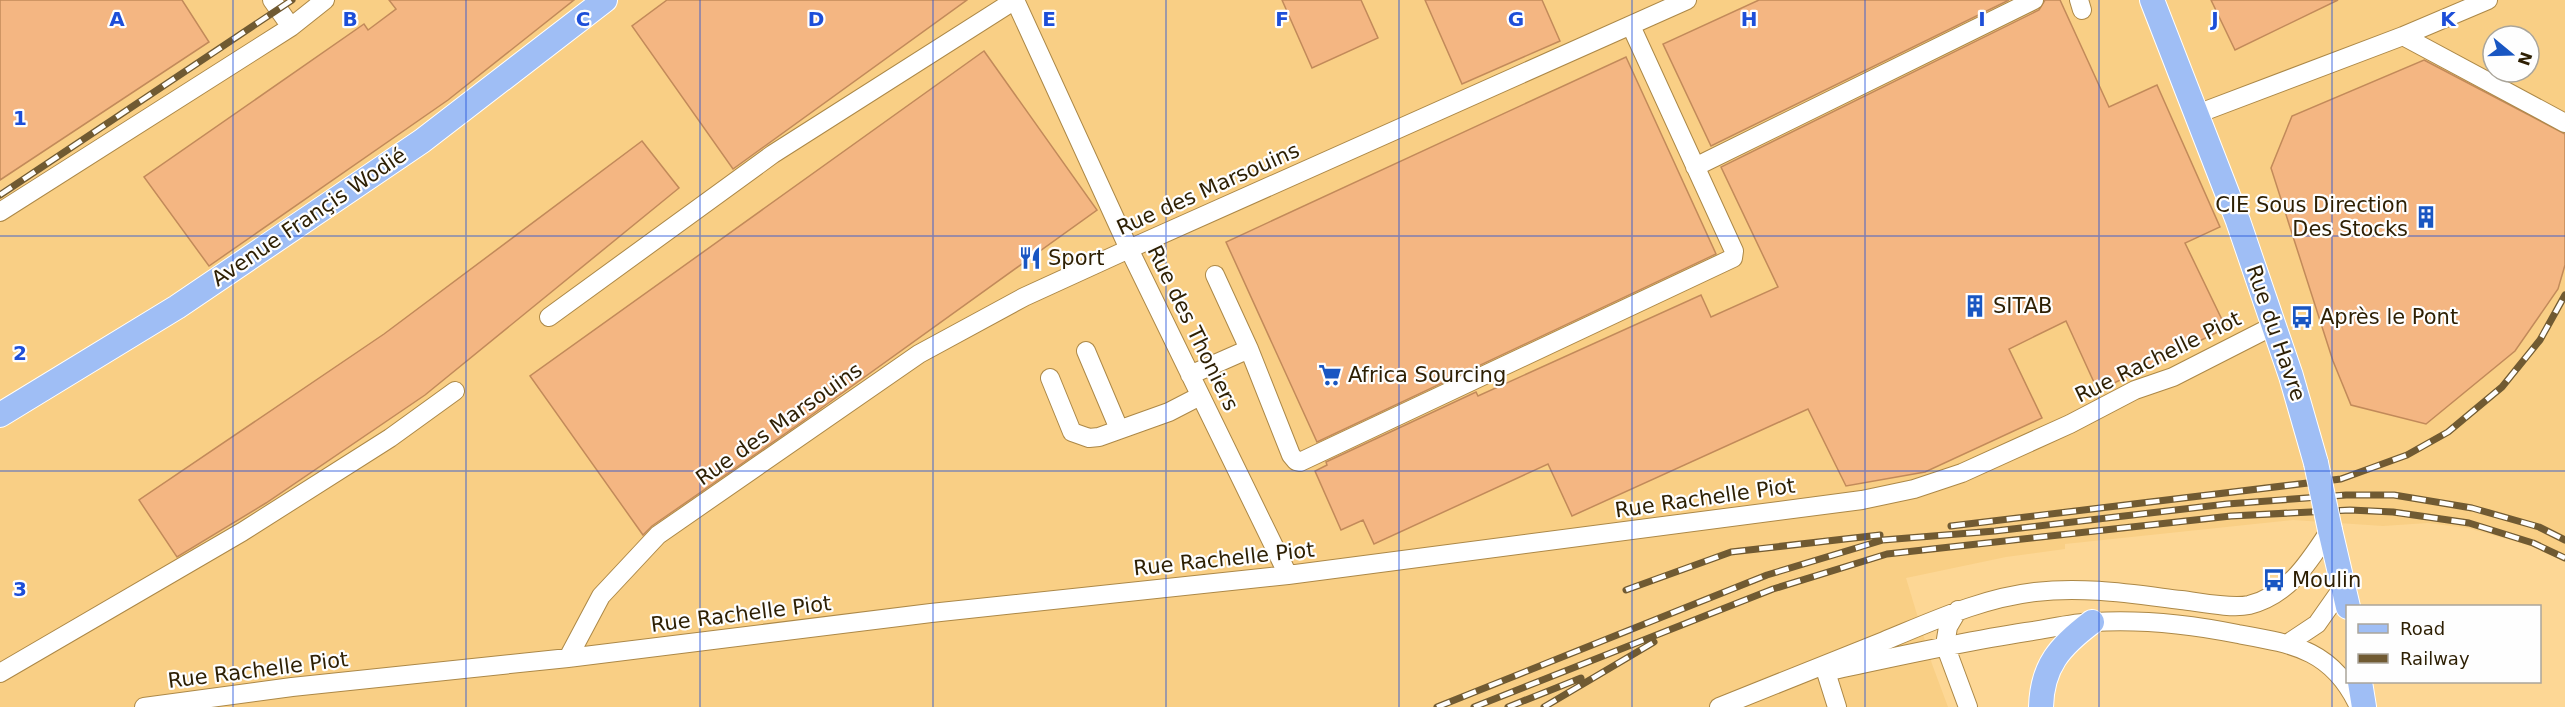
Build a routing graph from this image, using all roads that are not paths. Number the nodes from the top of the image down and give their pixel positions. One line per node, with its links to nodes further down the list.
1 (272, 0): 10 (street)
2 (325, 0): 10 (street)
3 (605, 0): 26 (main road, Avenue Françis Wodié)
4 (1015, 0): 16 (street, Rue des Thoniers); 18 (street)
5 (1687, 0): 9 (street, Rue des Marsouins)
6 (2034, 0): 14 (street)
7 (2152, 0): 12 (main road, Rue du Havre)
8 (2488, 0): 11 (street)
9 (1631, 26): 14 (street); 16 (street, Rue des Marsouins)
10 (291, 27): 15 (street)
11 (2403, 36): 12 (street); 13 (street)
12 (2197, 114): 19 (main road, Rue du Havre)
13 (2565, 123)
14 (1695, 167): 20 (street)
15 (0, 212)
16 (1129, 249): 22 (street, Rue des Thoniers); 35 (street, Rue des Marsouins)
17 (1215, 275): 20 (street)
18 (549, 317)
19 (2273, 326): 28 (main road, Rue du Havre, bridge); 29 (street, Rue Rachelle Piot)
20 (1249, 349): 22 (street)
21 (1086, 351): 27 (street)
22 (1190, 375): 25 (street, Rue des Thoniers)
23 (1050, 378): 27 (street)
24 (455, 391): 37 (street)
25 (1200, 396): 27 (street); 29 (street, Rue des Thoniers)
26 (0, 415)
27 (1119, 429)
28 (2330, 530): 30 (main road, Rue du Havre); 31 (street)
29 (1288, 575): 35 (street, Rue Rachelle Piot)
30 (2345, 597): 33 (street)
31 (1958, 610): 34 (street); 38 (street)
32 (2091, 622): 33 (street); 34 (street); 47 (main road)
33 (2287, 644): 39 (street)
34 (1945, 645): 36 (street); 46 (street)
35 (568, 658): 43 (street, Rue Rachelle Piot)
36 (1826, 672): 38 (street); 45 (street)
37 (0, 673)
38 (1783, 682): 42 (street)
39 (2346, 683)
40 (2346, 683): 48 (street)
41 (2360, 683): 49 (main road)
42 (1742, 703): 44 (street)
43 (144, 707)
44 (1719, 707)
45 (1837, 707)
46 (1968, 707)
47 (2041, 707)
48 (2359, 707)
49 (2364, 707)

